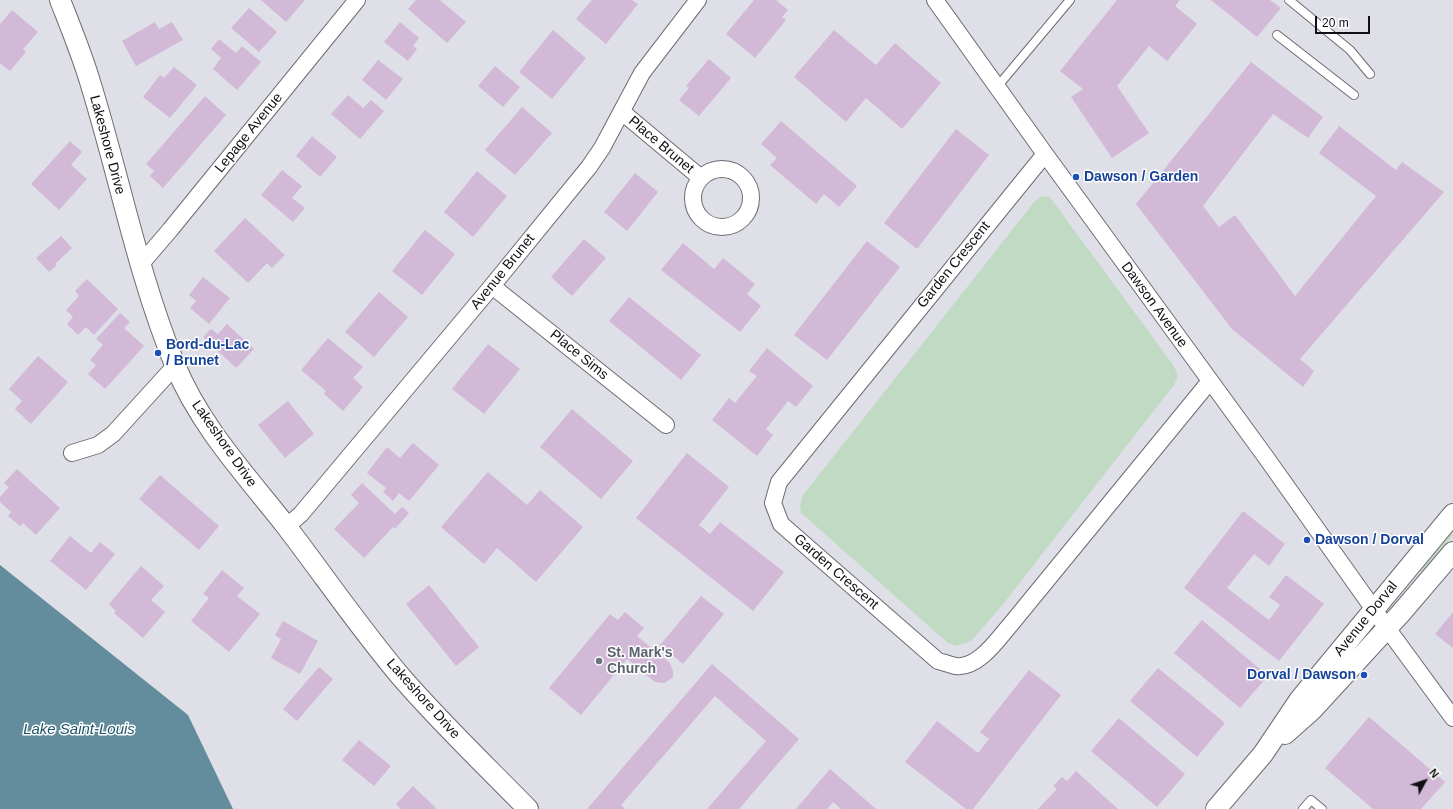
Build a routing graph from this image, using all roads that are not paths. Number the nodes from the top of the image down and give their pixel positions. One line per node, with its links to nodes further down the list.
1 (60, 0): 14 (street, Lakeshore Drive)
2 (357, 0): 14 (street, Lepage Avenue)
3 (698, 0): 11 (street, Avenue Brunet)
4 (935, 0): 9 (street, Dawson Avenue)
5 (1070, 0): 9 (lane)
6 (1289, 0): 8 (lane)
7 (1277, 34): 10 (lane)
8 (1370, 74)
9 (997, 87): 12 (street, Dawson Avenue)
10 (1354, 95)
11 (622, 112): 13 (street, Place Brunet); 15 (street, Avenue Brunet)
12 (1045, 154): 17 (street, Dawson Avenue); 17 (street, Garden Crescent)
13 (701, 178)
14 (140, 265): 16 (street, Lakeshore Drive)
15 (492, 286): 18 (street, Place Sims); 21 (street, Avenue Brunet)
16 (175, 366): 19 (street); 21 (street, Lakeshore Drive)
17 (1210, 381): 23 (street, Dawson Avenue)
18 (666, 425)
19 (72, 453)
20 (1453, 514): 23 (street, Avenue Dorval)
21 (286, 527): 27 (street, Lakeshore Drive)
22 (1453, 552): 24 (street, Avenue Dorval)
23 (1373, 609): 24 (street, Dawson Avenue); 26 (street, Avenue Dorval)
24 (1386, 628): 25 (street, Dawson Avenue); 26 (street, Avenue Dorval)
25 (1453, 718)
26 (1263, 754): 28 (street)
27 (528, 809)
28 (1216, 809)
29 (1303, 809): 30 (lane)
30 (1322, 809)

